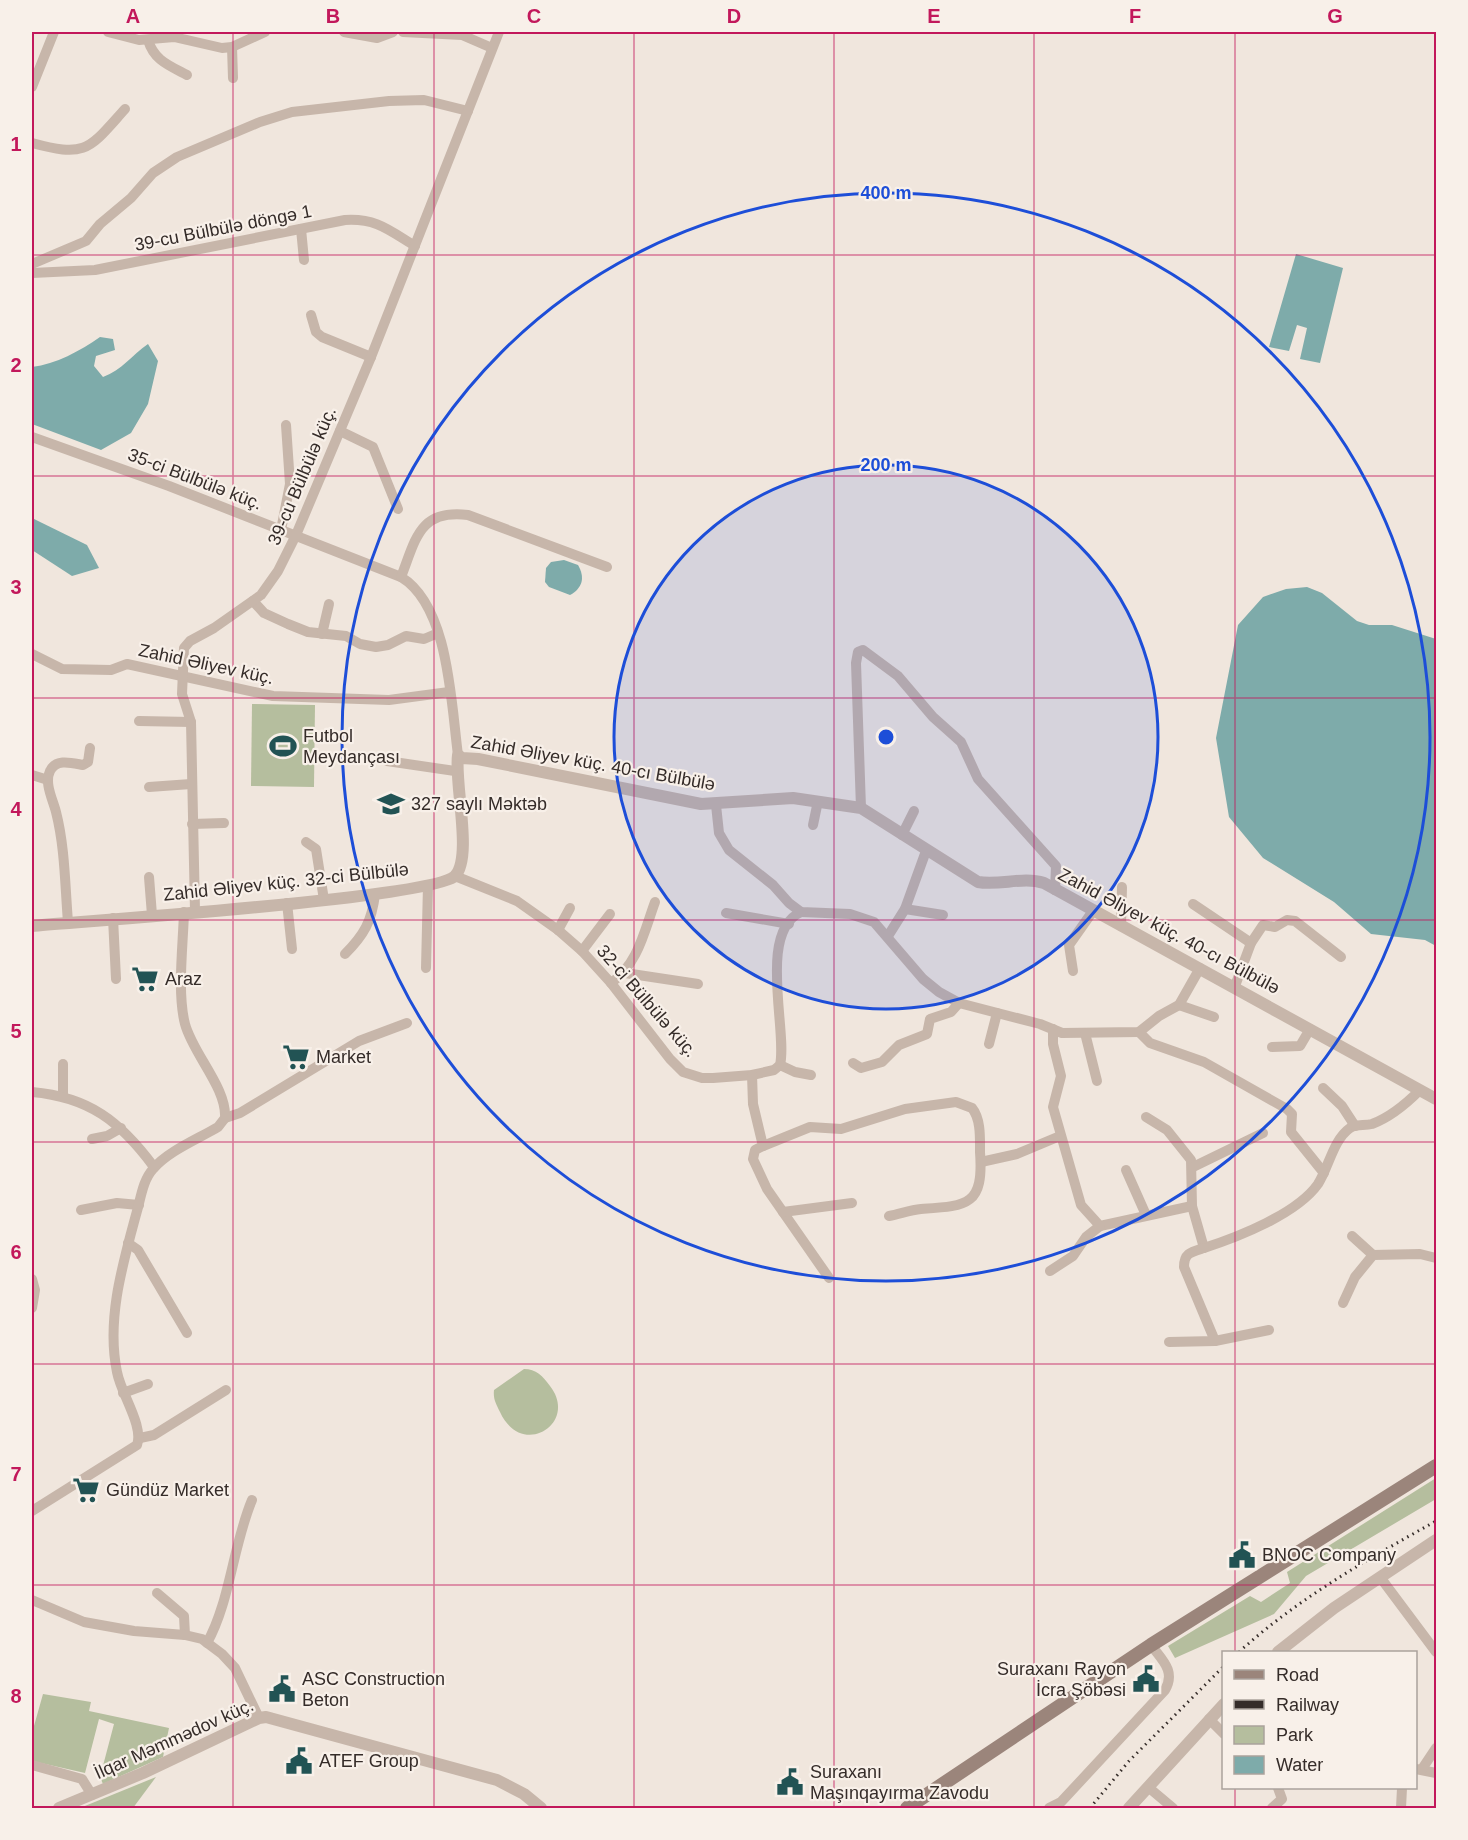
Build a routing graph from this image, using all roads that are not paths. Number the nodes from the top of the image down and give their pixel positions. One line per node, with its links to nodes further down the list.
1 (54, 32): 15 (street)
2 (111, 32): 9 (street)
3 (196, 32): 10 (street)
4 (265, 32): 11 (street)
5 (344, 32): 6 (street)
6 (393, 32)
7 (403, 32): 12 (street)
8 (499, 32): 12 (street, 39-cu Bülbülə küç.)
9 (148, 40): 10 (street); 13 (street)
10 (194, 43): 11 (street)
11 (232, 47): 14 (street)
12 (492, 48): 17 (street, 39-cu Bülbülə küç.)
13 (187, 75)
14 (233, 78)
15 (32, 87)
16 (125, 109): 18 (street)
17 (468, 111): 20 (street, 39-cu Bülbülə küç.); 22 (street)
18 (32, 143)
19 (301, 229): 20 (street, 39-cu Bülbülə döngə 1); 21 (street); 23 (street, 39-cu Bülbülə döngə 1)
20 (415, 246): 25 (street, 39-cu Bülbülə küç.)
21 (304, 260)
22 (32, 264)
23 (32, 273)
24 (310, 315): 25 (street)
25 (371, 357): 27 (street, 39-cu Bülbülə küç.)
26 (286, 425): 30 (street)
27 (340, 431): 29 (street); 31 (street, 39-cu Bülbülə küç.)
28 (32, 437): 30 (street, 35-ci Bülbülə küç.)
29 (398, 509)
30 (281, 530): 31 (street, 35-ci Bülbülə küç.)
31 (296, 535): 33 (street, 35-ci Bülbülə küç.); 34 (street, 39-cu Bülbülə küç.)
32 (607, 567): 33 (street)
33 (401, 577): 36 (street, 35-ci Bülbülə küç.)
34 (253, 601): 37 (street); 39 (street, 39-cu Bülbülə küç.)
35 (329, 604): 37 (street)
36 (438, 633): 37 (street); 40 (street, 35-ci Bülbülə küç.)
37 (322, 634)
38 (32, 654): 39 (street, Zahid Əliyev küç.)
39 (181, 676): 40 (street, Zahid Əliyev küç.); 42 (street, 39-cu Bülbülə küç.)
40 (449, 692): 44 (street, 35-ci Bülbülə küç.)
41 (139, 722): 42 (street)
42 (191, 722): 49 (street, 39-cu Bülbülə küç.)
43 (90, 748): 48 (street)
44 (458, 755): 46 (street); 52 (street, Zahid Əliyev küç. 40-cı Bülbülə)
45 (387, 761): 46 (street)
46 (456, 771): 61 (street)
47 (32, 775): 48 (street)
48 (48, 780): 81 (street)
49 (191, 784): 50 (street); 56 (street, 39-cu Bülbülə küç.)
50 (148, 787)
51 (818, 801): 52 (street, Zahid Əliyev küç. 40-cı Bülbülə); 53 (street, Zahid Əliyev küç. 40-cı Bülbülə); 57 (street)
52 (717, 805): 75 (street)
53 (861, 808): 58 (street, Zahid Əliyev küç. 40-cı Bülbülə); 65 (street)
54 (914, 811): 58 (street)
55 (224, 823): 56 (street)
56 (192, 824): 74 (street, 39-cu Bülbülə küç.)
57 (813, 825)
58 (902, 835): 60 (street, Zahid Əliyev küç. 40-cı Bülbülə)
59 (306, 842): 67 (street)
60 (926, 851): 65 (street, Zahid Əliyev küç. 40-cı Bülbülə); 72 (street)
61 (455, 876): 63 (street, Zahid Əliyev küç. 32-ci Bülbülə); 85 (street, 32-ci Bülbülə küç.)
62 (149, 877): 78 (street)
63 (428, 885): 66 (street, Zahid Əliyev küç. 32-ci Bülbülə); 92 (street)
64 (1122, 887): 84 (street)
65 (1055, 890): 73 (street, Zahid Əliyev küç. 40-cı Bülbülə)
66 (375, 894): 67 (street, Zahid Əliyev küç. 32-ci Bülbülə); 90 (street)
67 (324, 900): 69 (street, Zahid Əliyev küç. 32-ci Bülbülə)
68 (655, 902): 95 (street)
69 (287, 903): 74 (street, Zahid Əliyev küç. 32-ci Bülbülə); 88 (street)
70 (1193, 904): 87 (street)
71 (570, 909): 85 (street)
72 (905, 909): 79 (street); 86 (street)
73 (1093, 911): 84 (street, Zahid Əliyev küç. 40-cı Bülbülə); 94 (street)
74 (189, 912): 78 (street, Zahid Əliyev küç. 32-ci Bülbülə); 122 (street, 39-cu Bülbülə küç.)
75 (801, 912): 82 (street); 86 (street)
76 (726, 913): 82 (street)
77 (610, 914): 89 (street)
78 (152, 915): 80 (street, Zahid Əliyev küç. 32-ci Bülbülə)
79 (943, 915)
80 (112, 918): 81 (street, Zahid Əliyev küç. 32-ci Bülbülə); 96 (street)
81 (68, 922): 83 (street, Zahid Əliyev küç. 32-ci Bülbülə)
82 (789, 924): 113 (street)
83 (32, 926)
84 (1120, 926): 93 (street, Zahid Əliyev küç. 40-cı Bülbülə)
85 (558, 930): 89 (street, 32-ci Bülbülə küç.)
86 (888, 936): 100 (street)
87 (1251, 943): 91 (street); 99 (street)
88 (292, 949)
89 (582, 951): 97 (street, 32-ci Bülbülə küç.)
90 (345, 954)
91 (1341, 957)
92 (426, 968)
93 (1200, 968): 99 (street, Zahid Əliyev küç. 40-cı Bülbülə); 101 (street)
94 (1073, 971)
95 (625, 973): 97 (street); 98 (street)
96 (116, 980)
97 (611, 983): 114 (street, 32-ci Bülbülə küç.)
98 (698, 984)
99 (1235, 986): 106 (street, Zahid Əliyev küç. 40-cı Bülbülə)
100 (958, 1003): 102 (street); 111 (street)
101 (1179, 1005): 103 (street); 107 (street)
102 (997, 1013): 105 (street); 109 (street)
103 (1214, 1017)
104 (407, 1023): 122 (street)
105 (1053, 1029): 108 (street); 127 (street)
106 (1310, 1029): 110 (street); 118 (street, Zahid Əliyev küç. 40-cı Bülbülə)
107 (1139, 1032): 108 (street); 134 (street)
108 (1085, 1034): 116 (street)
109 (989, 1044)
110 (1272, 1047)
111 (853, 1063)
112 (63, 1065): 120 (street)
113 (780, 1065): 114 (street, 32-ci Bülbülə küç.); 115 (street)
114 (752, 1075): 129 (street)
115 (812, 1075)
116 (1097, 1082)
117 (1323, 1088): 124 (street)
118 (1420, 1090): 121 (street, Zahid Əliyev küç. 40-cı Bülbülə); 124 (street)
119 (32, 1092): 120 (street)
120 (63, 1095): 125 (street)
121 (1437, 1098)
122 (225, 1118): 131 (street)
123 (1146, 1118): 132 (street)
124 (1355, 1126): 134 (street)
125 (121, 1128): 128 (street); 131 (street)
126 (1263, 1132): 132 (street)
127 (1060, 1136): 130 (street); 142 (street)
128 (92, 1139)
129 (763, 1146): 130 (street); 139 (street)
130 (981, 1162): 141 (street)
131 (154, 1167): 136 (street)
132 (1193, 1167): 137 (street)
133 (1126, 1170): 140 (street)
134 (1324, 1173): 145 (street)
135 (852, 1203): 139 (street)
136 (139, 1205): 138 (street); 144 (street)
137 (1192, 1206): 140 (street); 145 (street)
138 (81, 1210)
139 (783, 1212): 149 (street)
140 (1146, 1215): 142 (street)
141 (889, 1216)
142 (1100, 1226): 148 (street)
143 (1352, 1236): 146 (street)
144 (128, 1243): 154 (street); 159 (street)
145 (1204, 1248): 155 (street)
146 (1373, 1255): 147 (street); 151 (street)
147 (1437, 1258)
148 (1050, 1271)
149 (829, 1278)
150 (32, 1279): 152 (street)
151 (1343, 1303)
152 (32, 1308)
153 (1269, 1330): 155 (street)
154 (187, 1333)
155 (1215, 1341): 156 (street)
156 (1169, 1342)
157 (148, 1384): 159 (street)
158 (226, 1390): 160 (street)
159 (123, 1393): 160 (street)
160 (140, 1438): 163 (street)
161 (1437, 1466): 170 (main road)
162 (252, 1500): 169 (street)
163 (32, 1511)
164 (1437, 1540): 165 (street)
165 (1380, 1577): 171 (street); 172 (street)
166 (157, 1593): 168 (street)
167 (32, 1600): 168 (street)
168 (185, 1635): 169 (street)
169 (207, 1643): 174 (street)
170 (1151, 1645): 187 (main road); 188 (street)
171 (1283, 1651)
172 (1437, 1652)
173 (1222, 1706): 175 (street)
174 (259, 1718): 184 (street, İlqar Məmmədov küç.); 186 (street, İlqar Məmmədov küç.)
175 (1209, 1719): 176 (street); 181 (street)
176 (1222, 1732)
177 (1437, 1748): 179 (street)
178 (32, 1765): 184 (street)
179 (1419, 1769): 180 (street)
180 (1437, 1773)
181 (1148, 1787): 189 (street); 190 (street)
182 (1278, 1789): 191 (street)
183 (1402, 1789): 192 (street)
184 (92, 1795): 185 (street, İlqar Məmmədov küç.)
185 (59, 1809)
186 (541, 1809)
187 (907, 1809)
188 (1049, 1809)
189 (1130, 1809)
190 (1173, 1809)
191 (1272, 1809)
192 (1401, 1809)

